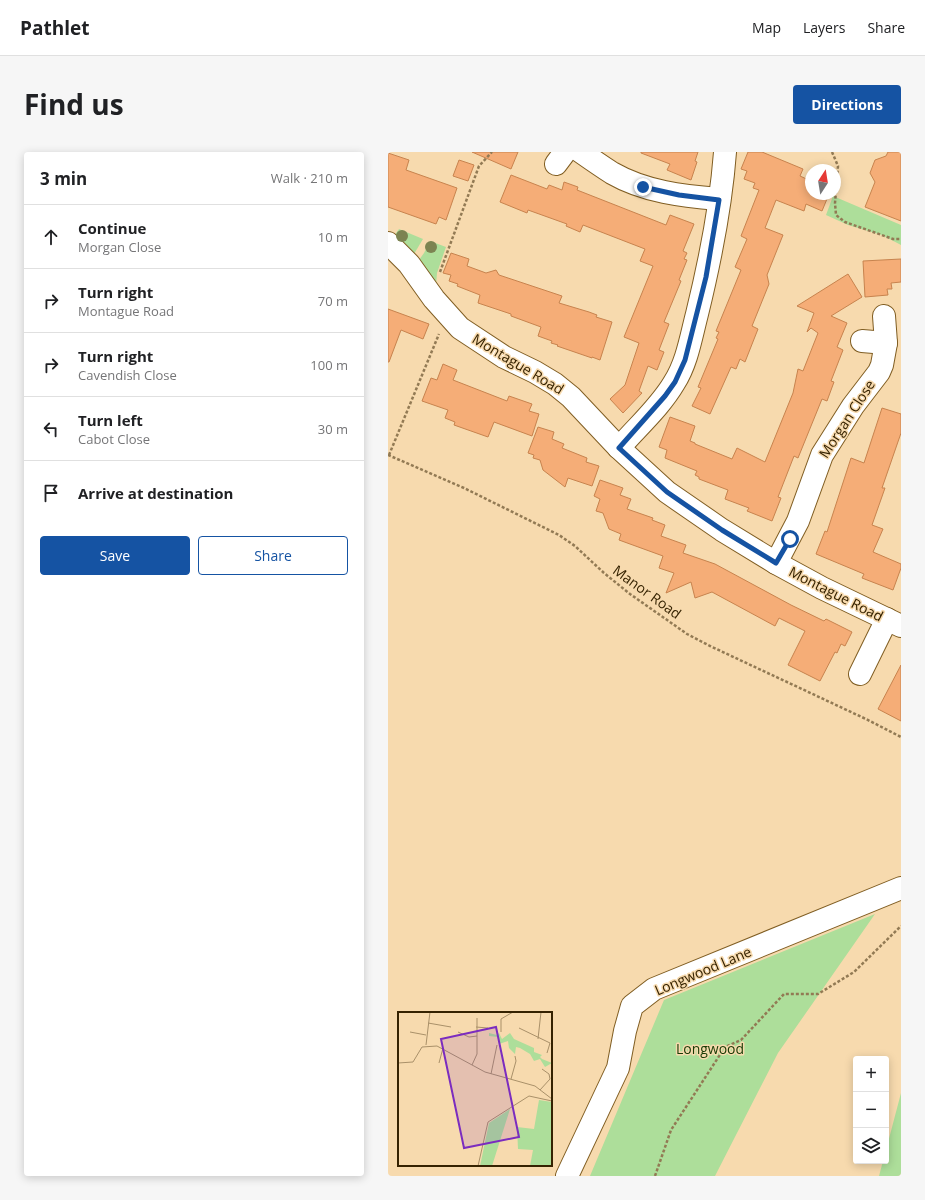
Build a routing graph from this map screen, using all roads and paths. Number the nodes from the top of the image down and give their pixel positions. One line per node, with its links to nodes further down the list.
1 (492, 152): 8 (path)
2 (581, 152): 5 (street)
3 (724, 152): 5 (street)
4 (832, 152): 6 (path)
5 (719, 200): 12 (street)
6 (901, 239)
7 (388, 243): 8 (street, Montague Road)
8 (440, 307): 12 (street, Montague Road); 13 (path)
9 (884, 316): 11 (street, Morgan Close)
10 (862, 341): 11 (street)
11 (886, 343): 14 (street, Morgan Close)
12 (619, 448): 14 (street, Montague Road)
13 (388, 455): 17 (path, Manor Road)
14 (776, 563): 15 (street, Montague Road)
15 (894, 623): 16 (street)
16 (860, 674)
17 (901, 737)
18 (901, 888): 20 (street, Longwood Lane)
19 (901, 926): 21 (path)
20 (567, 1176)
21 (655, 1176)

